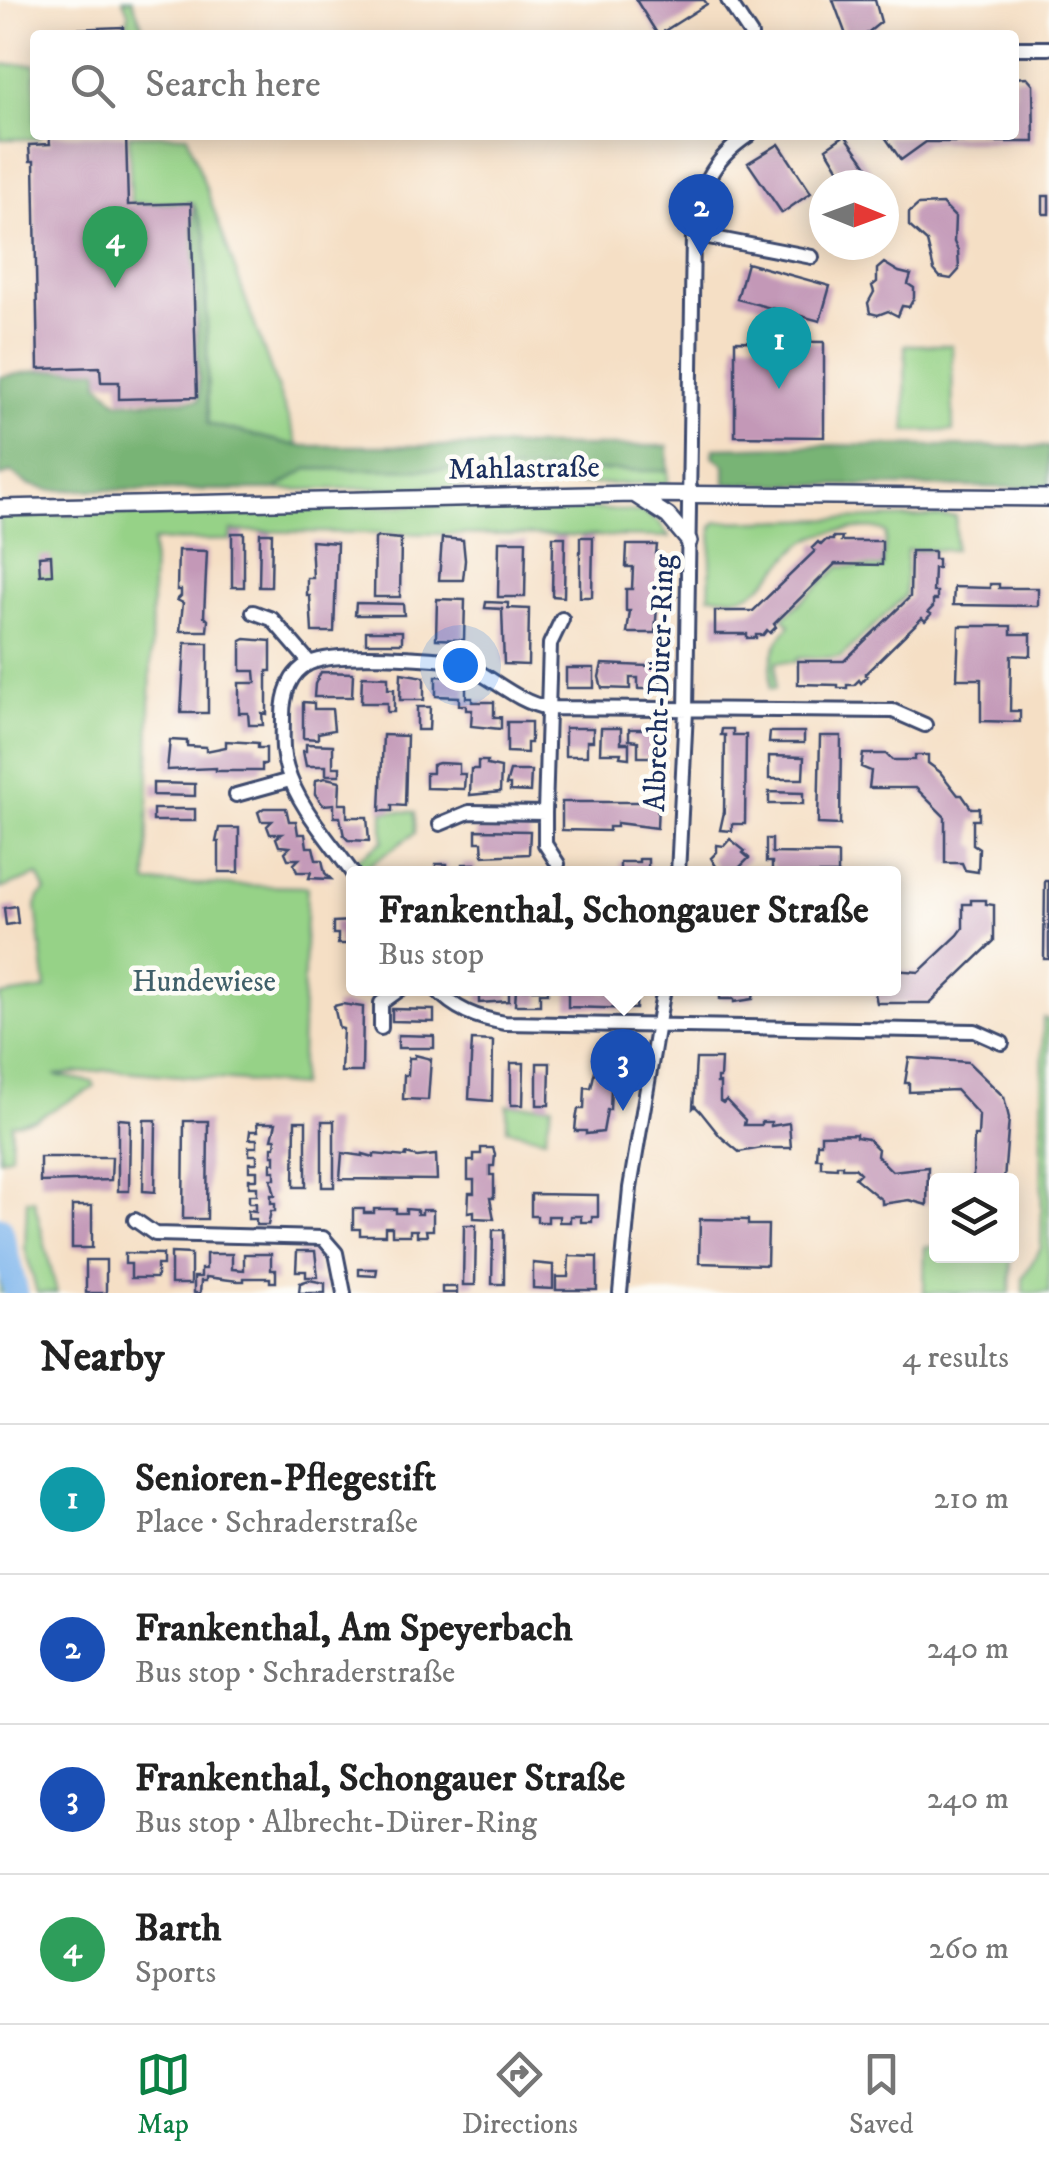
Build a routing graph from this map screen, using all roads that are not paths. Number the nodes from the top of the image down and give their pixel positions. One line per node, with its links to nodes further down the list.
1 (728, 0): 2 (street)
2 (748, 30)
3 (1019, 48): 4 (street)
4 (1049, 48)
5 (742, 140): 6 (street, Albrecht-Dürer-Ring)
6 (692, 234): 7 (street); 9 (street, Albrecht-Dürer-Ring)
7 (809, 256)
8 (634, 494): 9 (street, Mahlastraße); 11 (street, Mahlastraße); 12 (street)
9 (690, 494): 10 (street, Mahlastraße); 12 (street, Albrecht-Dürer-Ring)
10 (1049, 498)
11 (0, 508)
12 (690, 540): 17 (street, Albrecht-Dürer-Ring)
13 (252, 612): 15 (street)
14 (562, 619): 16 (street)
15 (310, 663): 16 (street); 19 (street)
16 (548, 708): 17 (street); 21 (street)
17 (686, 711): 18 (street); 25 (street, Albrecht-Dürer-Ring)
18 (925, 725)
19 (290, 780): 20 (street); 24 (street)
20 (236, 794)
21 (545, 814): 22 (street); 23 (street)
22 (440, 824)
23 (558, 864)
24 (348, 866)
25 (678, 866)
26 (391, 996): 30 (street)
27 (442, 996): 29 (street)
28 (663, 996): 29 (street)
29 (658, 1026): 31 (street); 34 (street)
30 (381, 1028)
31 (1002, 1043)
32 (135, 1220): 33 (street)
33 (344, 1293)
34 (620, 1293)

